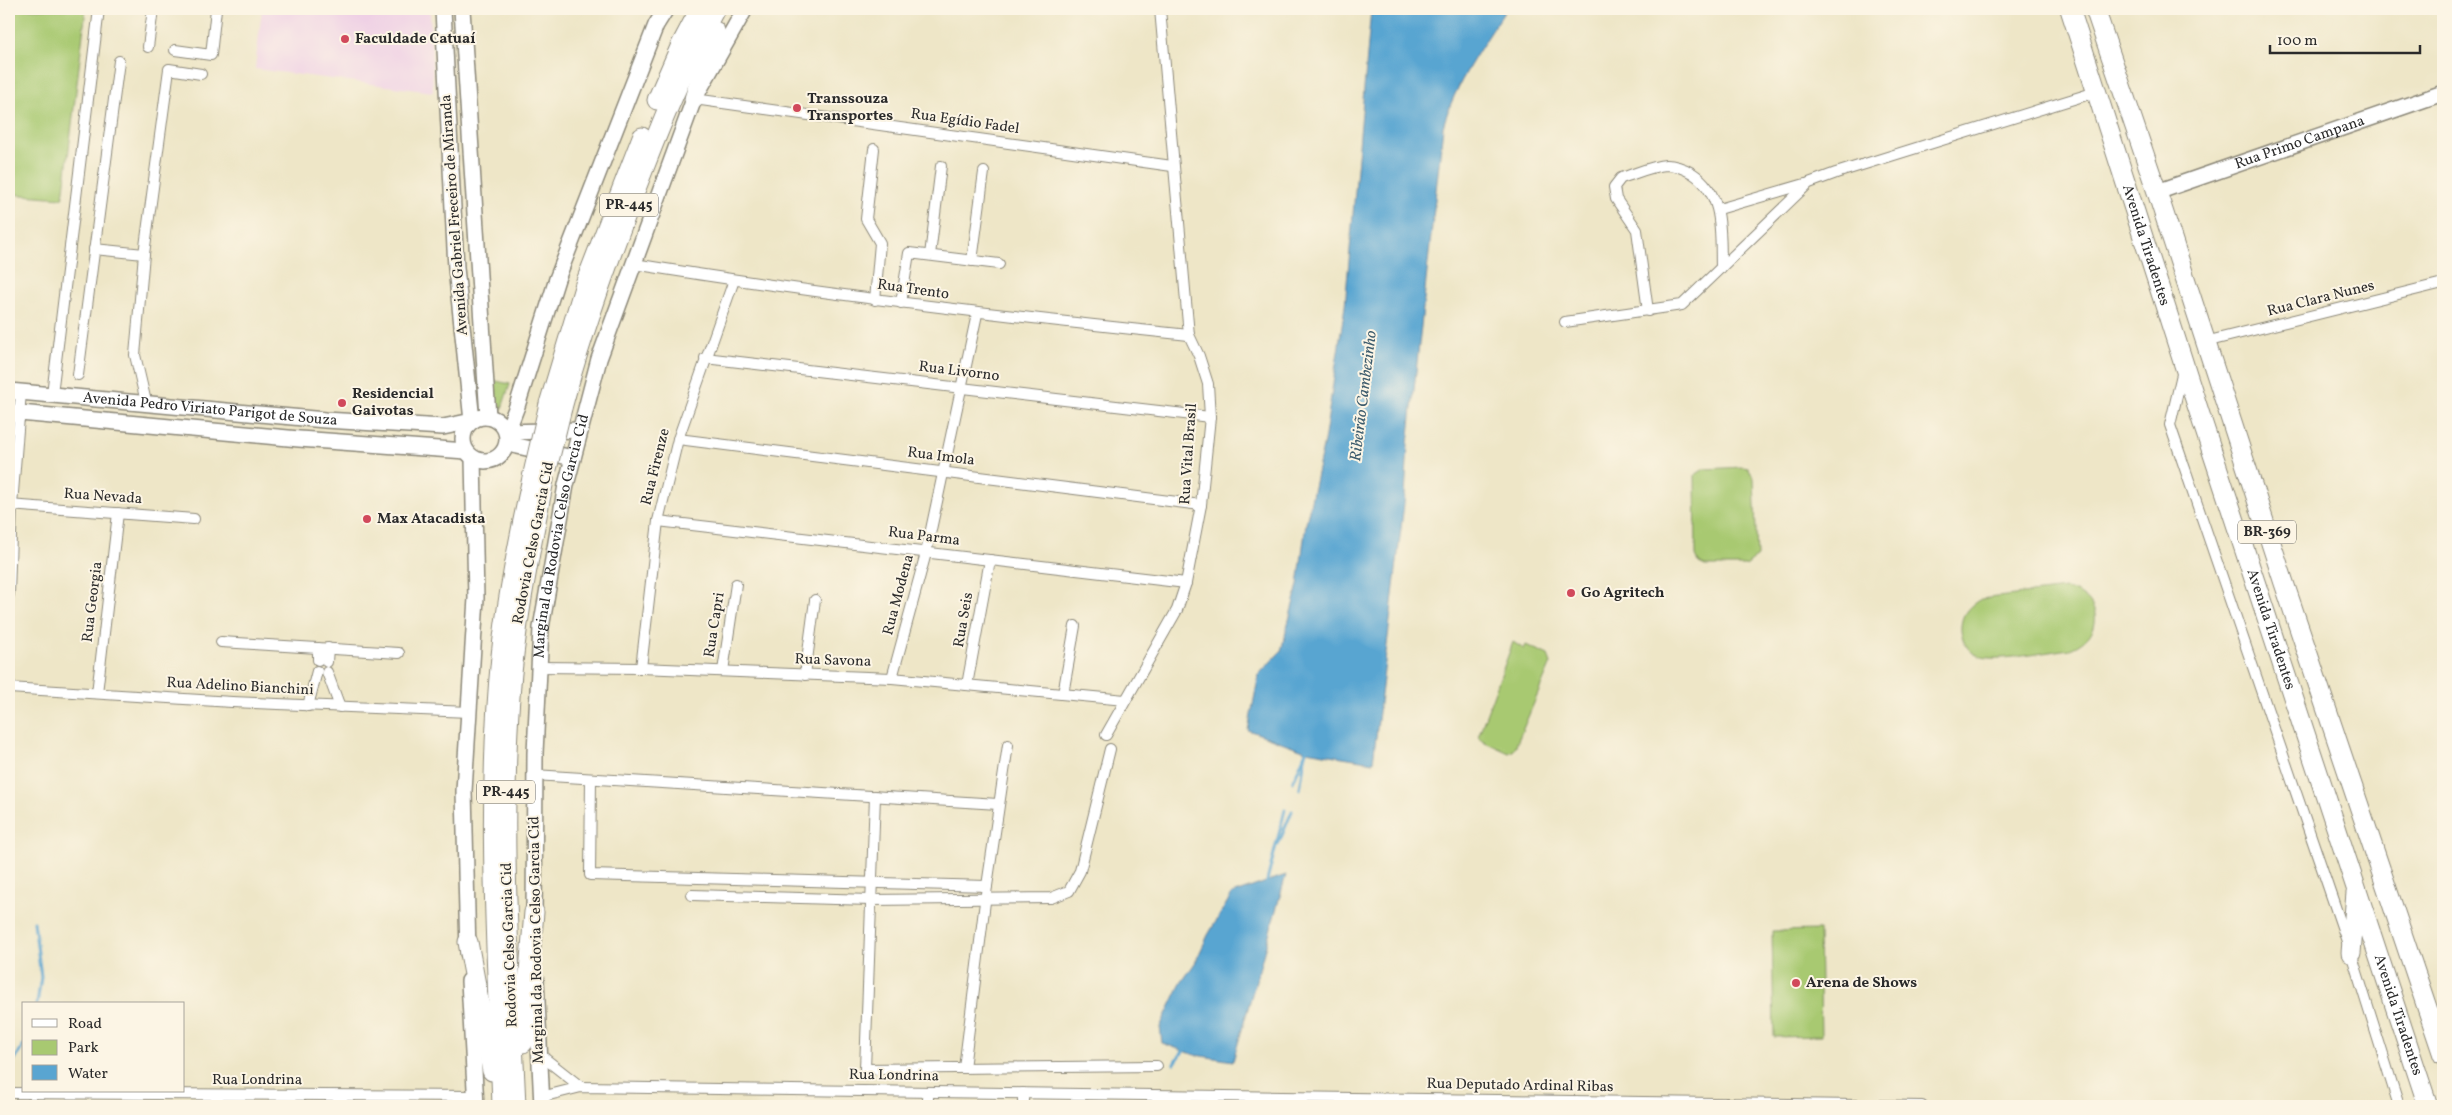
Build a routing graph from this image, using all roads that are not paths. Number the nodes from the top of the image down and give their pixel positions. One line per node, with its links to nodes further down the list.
1 (99, 9): 49 (street)
2 (153, 9): 14 (street)
3 (216, 9): 15 (street)
4 (443, 9): 56 (street, Avenida Gabriel Freceiro de Miranda)
5 (462, 9): 53 (street, Avenida Gabriel Freceiro de Miranda)
6 (666, 9): 59 (street)
7 (700, 9): 51 (highway, Rodovia Celso Garcia Cid / PR-445)
8 (715, 9): 51 (highway, Rodovia Celso Garcia Cid / PR-445)
9 (722, 9): 20 (highway)
10 (745, 9): 20 (street, Marginal da Rodovia Celso Garcia Cid)
11 (1160, 9): 23 (street, Rua Vital Brasil)
12 (2070, 9): 18 (highway, Avenida Tiradentes / BR-369)
13 (2095, 9): 26 (highway, Avenida Tiradentes / BR-369)
14 (148, 47)
15 (175, 50)
16 (119, 61): 28 (street)
17 (201, 74): 29 (street)
18 (2096, 92): 25 (street); 45 (highway, Avenida Tiradentes / BR-369)
19 (2443, 93): 26 (street, Rua Primo Campana)
20 (694, 99): 23 (street, Rua Egídio Fadel); 32 (street, Marginal da Rodovia Celso Garcia Cid)
21 (874, 149): 37 (street)
22 (941, 166): 30 (street)
23 (1172, 166): 42 (street, Rua Vital Brasil)
24 (984, 172): 31 (street)
25 (1809, 183): 27 (street); 34 (street)
26 (2158, 192): 43 (highway, Avenida Tiradentes / BR-369)
27 (1719, 209): 34 (street); 39 (street)
28 (94, 249): 29 (street); 46 (street)
29 (144, 254): 50 (street)
30 (930, 255): 31 (street); 38 (street)
31 (972, 261): 33 (street)
32 (634, 264): 35 (street, Rua Trento); 57 (street, Marginal da Rodovia Celso Garcia Cid)
33 (1000, 264)
34 (1721, 268): 39 (street)
35 (734, 280): 37 (street, Rua Trento); 44 (street, Rua Firenze)
36 (2443, 283): 43 (street, Rua Clara Nunes)
37 (875, 300): 38 (street, Rua Trento)
38 (901, 303): 40 (street, Rua Trento)
39 (1648, 311): 41 (street)
40 (977, 314): 42 (street, Rua Trento); 47 (street, Rua Modena)
41 (1565, 322)
42 (1189, 336): 54 (street, Rua Vital Brasil)
43 (2205, 342): 111 (highway, Avenida Tiradentes / BR-369)
44 (705, 358): 47 (street, Rua Livorno); 60 (street, Rua Firenze)
45 (2184, 364): 102 (highway, Avenida Tiradentes / BR-369); 109 (street)
46 (78, 375)
47 (961, 387): 54 (street, Rua Livorno); 63 (street, Rua Modena)
48 (15, 391): 49 (street, Avenida Pedro Viriato Parigot de Souza); 52 (street)
49 (52, 394): 50 (street, Avenida Pedro Viriato Parigot de Souza)
50 (146, 402): 55 (street, Avenida Pedro Viriato Parigot de Souza)
51 (555, 406): 64 (highway, Rodovia Celso Garcia Cid / PR-445, bridge)
52 (14, 413): 58 (street, Avenida Pedro Viriato Parigot de Souza); 65 (street)
53 (488, 417): 56 (street); 59 (street)
54 (1210, 417): 66 (street, Rua Vital Brasil)
55 (326, 420): 56 (street, Avenida Pedro Viriato Parigot de Souza); 58 (street)
56 (472, 421): 61 (street)
57 (580, 430): 59 (street); 62 (street, Marginal da Rodovia Celso Garcia Cid)
58 (299, 438): 61 (street, Avenida Pedro Viriato Parigot de Souza)
59 (507, 438): 61 (street); 62 (street)
60 (678, 439): 63 (street, Rua Imola); 69 (street, Rua Firenze)
61 (469, 454): 93 (street)
62 (573, 458): 81 (street, Marginal da Rodovia Celso Garcia Cid)
63 (944, 472): 66 (street, Rua Imola); 70 (street, Rua Modena)
64 (538, 479): 126 (highway, Rodovia Celso Garcia Cid / PR-445); 127 (highway, Rodovia Celso Garcia Cid / PR-445)
65 (11, 505): 67 (street, Rua Nevada); 74 (street)
66 (1201, 505): 72 (street, Rua Vital Brasil)
67 (118, 514): 68 (street, Rua Nevada); 88 (street, Rua Georgia)
68 (194, 519)
69 (658, 521): 70 (street, Rua Parma); 82 (street, Rua Firenze)
70 (926, 553): 71 (street, Rua Parma); 85 (street, Rua Modena)
71 (990, 560): 72 (street, Rua Parma); 86 (street, Rua Seis)
72 (1186, 583): 90 (street, Rua Vital Brasil)
73 (736, 584): 83 (street, Rua Capri)
74 (9, 594)
75 (815, 600): 84 (street)
76 (1075, 626): 89 (street)
77 (221, 642): 78 (street)
78 (323, 648): 79 (street); 80 (street)
79 (399, 653)
80 (322, 667): 91 (street); 92 (street)
81 (538, 667): 82 (street, Rua Savona); 97 (street, Marginal da Rodovia Celso Garcia Cid)
82 (641, 668): 83 (street, Rua Savona)
83 (722, 672): 84 (street, Rua Savona)
84 (806, 675): 85 (street, Rua Savona)
85 (892, 678): 86 (street, Rua Savona)
86 (968, 686): 89 (street, Rua Savona)
87 (9, 688): 88 (street, Rua Adelino Bianchini)
88 (97, 693): 91 (street, Rua Adelino Bianchini)
89 (1063, 694): 90 (street, Rua Savona)
90 (1125, 700): 94 (street, Rua Vital Brasil)
91 (308, 706): 92 (street, Rua Adelino Bianchini)
92 (340, 707): 93 (street, Rua Adelino Bianchini)
93 (469, 712): 108 (street)
94 (1106, 735)
95 (1008, 745): 100 (street)
96 (1110, 749): 105 (street)
97 (534, 775): 98 (street); 107 (street, Marginal da Rodovia Celso Garcia Cid)
98 (591, 778): 99 (street); 101 (street)
99 (875, 796): 100 (street); 101 (street)
100 (998, 804): 103 (street)
101 (871, 883): 103 (street); 106 (street)
102 (2356, 884): 109 (highway); 132 (highway, Avenida Tiradentes / BR-369)
103 (986, 886): 105 (street)
104 (692, 895): 106 (street)
105 (985, 899): 106 (street); 113 (street)
106 (871, 900): 113 (street)
107 (534, 912): 110 (street, Marginal da Rodovia Celso Garcia Cid); 127 (highway)
108 (468, 942): 119 (street); 126 (highway)
109 (2350, 952): 131 (street)
110 (539, 1054): 114 (street); 120 (street, Marginal da Rodovia Celso Garcia Cid)
111 (2443, 1055)
112 (1157, 1066): 113 (street)
113 (964, 1068)
114 (581, 1087): 115 (street, Rua Londrina); 120 (street, Rua Londrina)
115 (928, 1092): 117 (street, Rua Londrina); 128 (street)
116 (9, 1093): 119 (street, Rua Londrina)
117 (1023, 1093): 118 (street, Rua Londrina); 129 (street)
118 (1207, 1096): 121 (street, Rua Deputado Ardinal Ribas)
119 (476, 1101)
120 (542, 1102)
121 (1274, 1102): 122 (street, Rua Deputado Ardinal Ribas)
122 (1371, 1102): 123 (street, Rua Deputado Ardinal Ribas)
123 (1469, 1103): 124 (street, Rua Deputado Ardinal Ribas)
124 (1563, 1104): 125 (street, Rua Deputado Ardinal Ribas)
125 (1660, 1104): 130 (street, Rua Deputado Ardinal Ribas)
126 (500, 1106)
127 (516, 1106)
128 (928, 1106)
129 (1023, 1106)
130 (1922, 1106)
131 (2399, 1106)
132 (2428, 1106)

